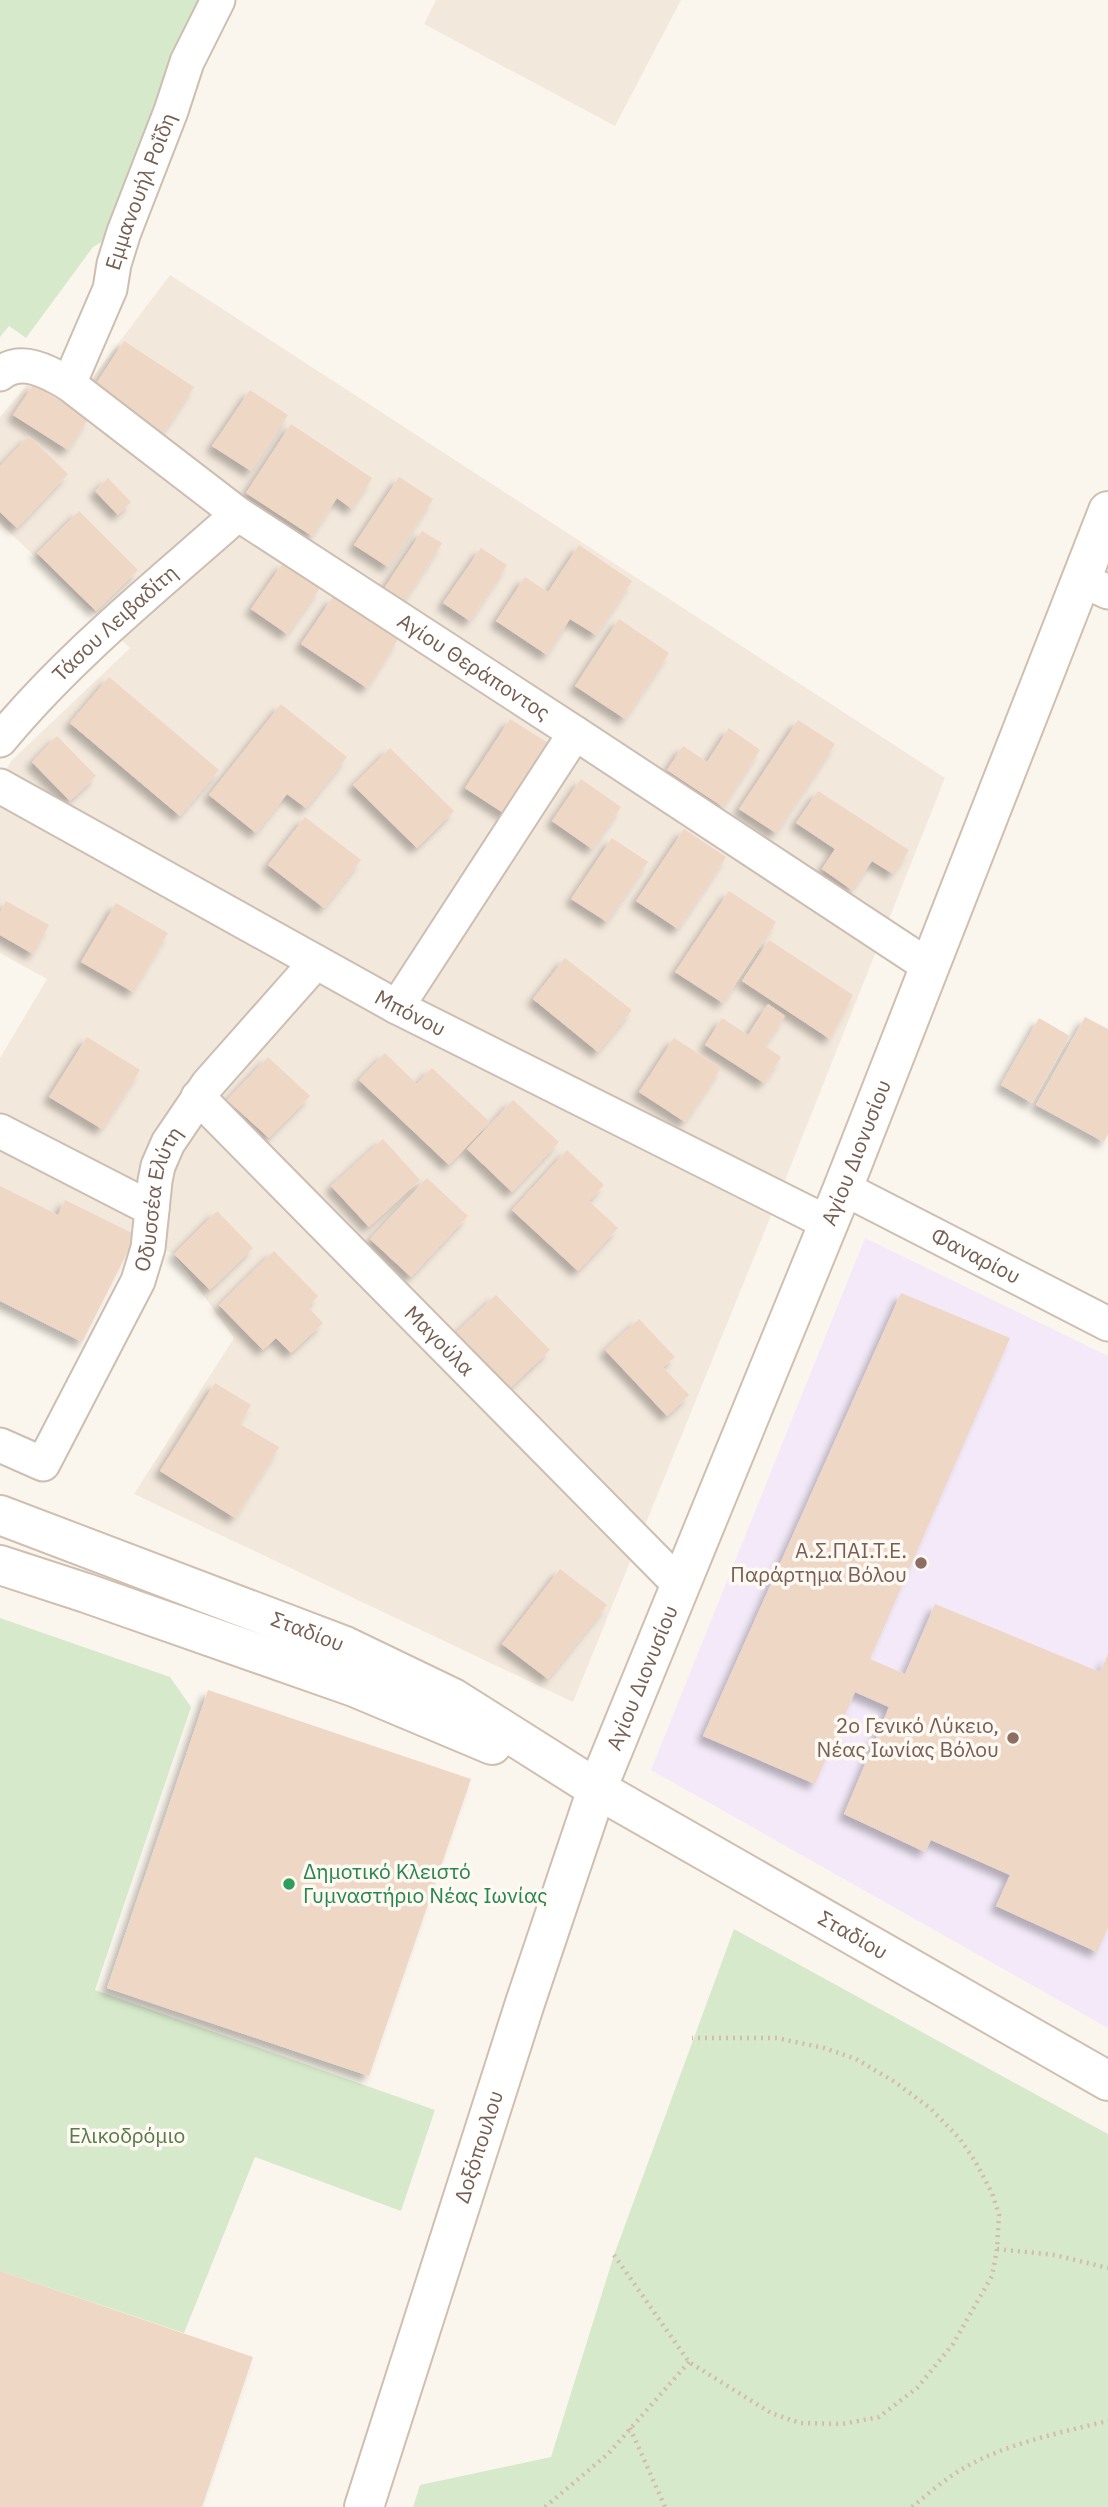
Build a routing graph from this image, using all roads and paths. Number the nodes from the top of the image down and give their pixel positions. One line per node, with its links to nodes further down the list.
1 (218, 0): 3 (street, Εμμανουήλ Ροΐδη)
2 (11, 370): 3 (street, Αγίου Θεράποντος)
3 (69, 384): 5 (street, Αγίου Θεράποντος)
4 (1108, 511): 6 (main road, Αγίου Διονυσίου)
5 (238, 514): 7 (street, Αγίου Θεράποντος); 8 (street, Τάσου Λειβαδίτη)
6 (1095, 586): 11 (main road, Αγίου Διονυσίου)
7 (575, 733): 11 (street, Αγίου Θεράποντος); 12 (street)
8 (0, 740)
9 (0, 786): 10 (street, Μπόνου)
10 (316, 962): 12 (street, Μπόνου); 13 (street, Οδυσσέα Ελύτη)
11 (930, 967): 15 (main road, Αγίου Διονυσίου)
12 (397, 1007): 17 (street, Μπόνου)
13 (198, 1097): 16 (street, Οδυσσέα Ελύτη); 22 (street, Μαγούλα)
14 (0, 1131): 16 (street)
15 (844, 1188): 17 (main road, Αγίου Διονυσίου); 18 (street, Φαναρίου)
16 (152, 1209): 19 (street, Οδυσσέα Ελύτη)
17 (828, 1223): 22 (main road, Αγίου Διονυσίου)
18 (1108, 1324)
19 (0, 1445)
20 (0, 1515): 23 (main road, Σταδίου)
21 (0, 1565): 23 (main road, Σταδίου)
22 (681, 1586): 23 (main road, Αγίου Διονυσίου)
23 (597, 1789): 25 (main road, Σταδίου); 32 (main road, Δοξόπουλου)
24 (692, 2038): 26 (path)
25 (1108, 2081)
26 (997, 2249): 28 (path); 29 (path)
27 (614, 2255): 29 (path)
28 (1108, 2268)
29 (689, 2362): 31 (path)
30 (1108, 2421): 35 (path)
31 (630, 2428): 33 (path); 34 (path)
32 (364, 2507)
33 (545, 2507)
34 (666, 2507)
35 (912, 2507)

